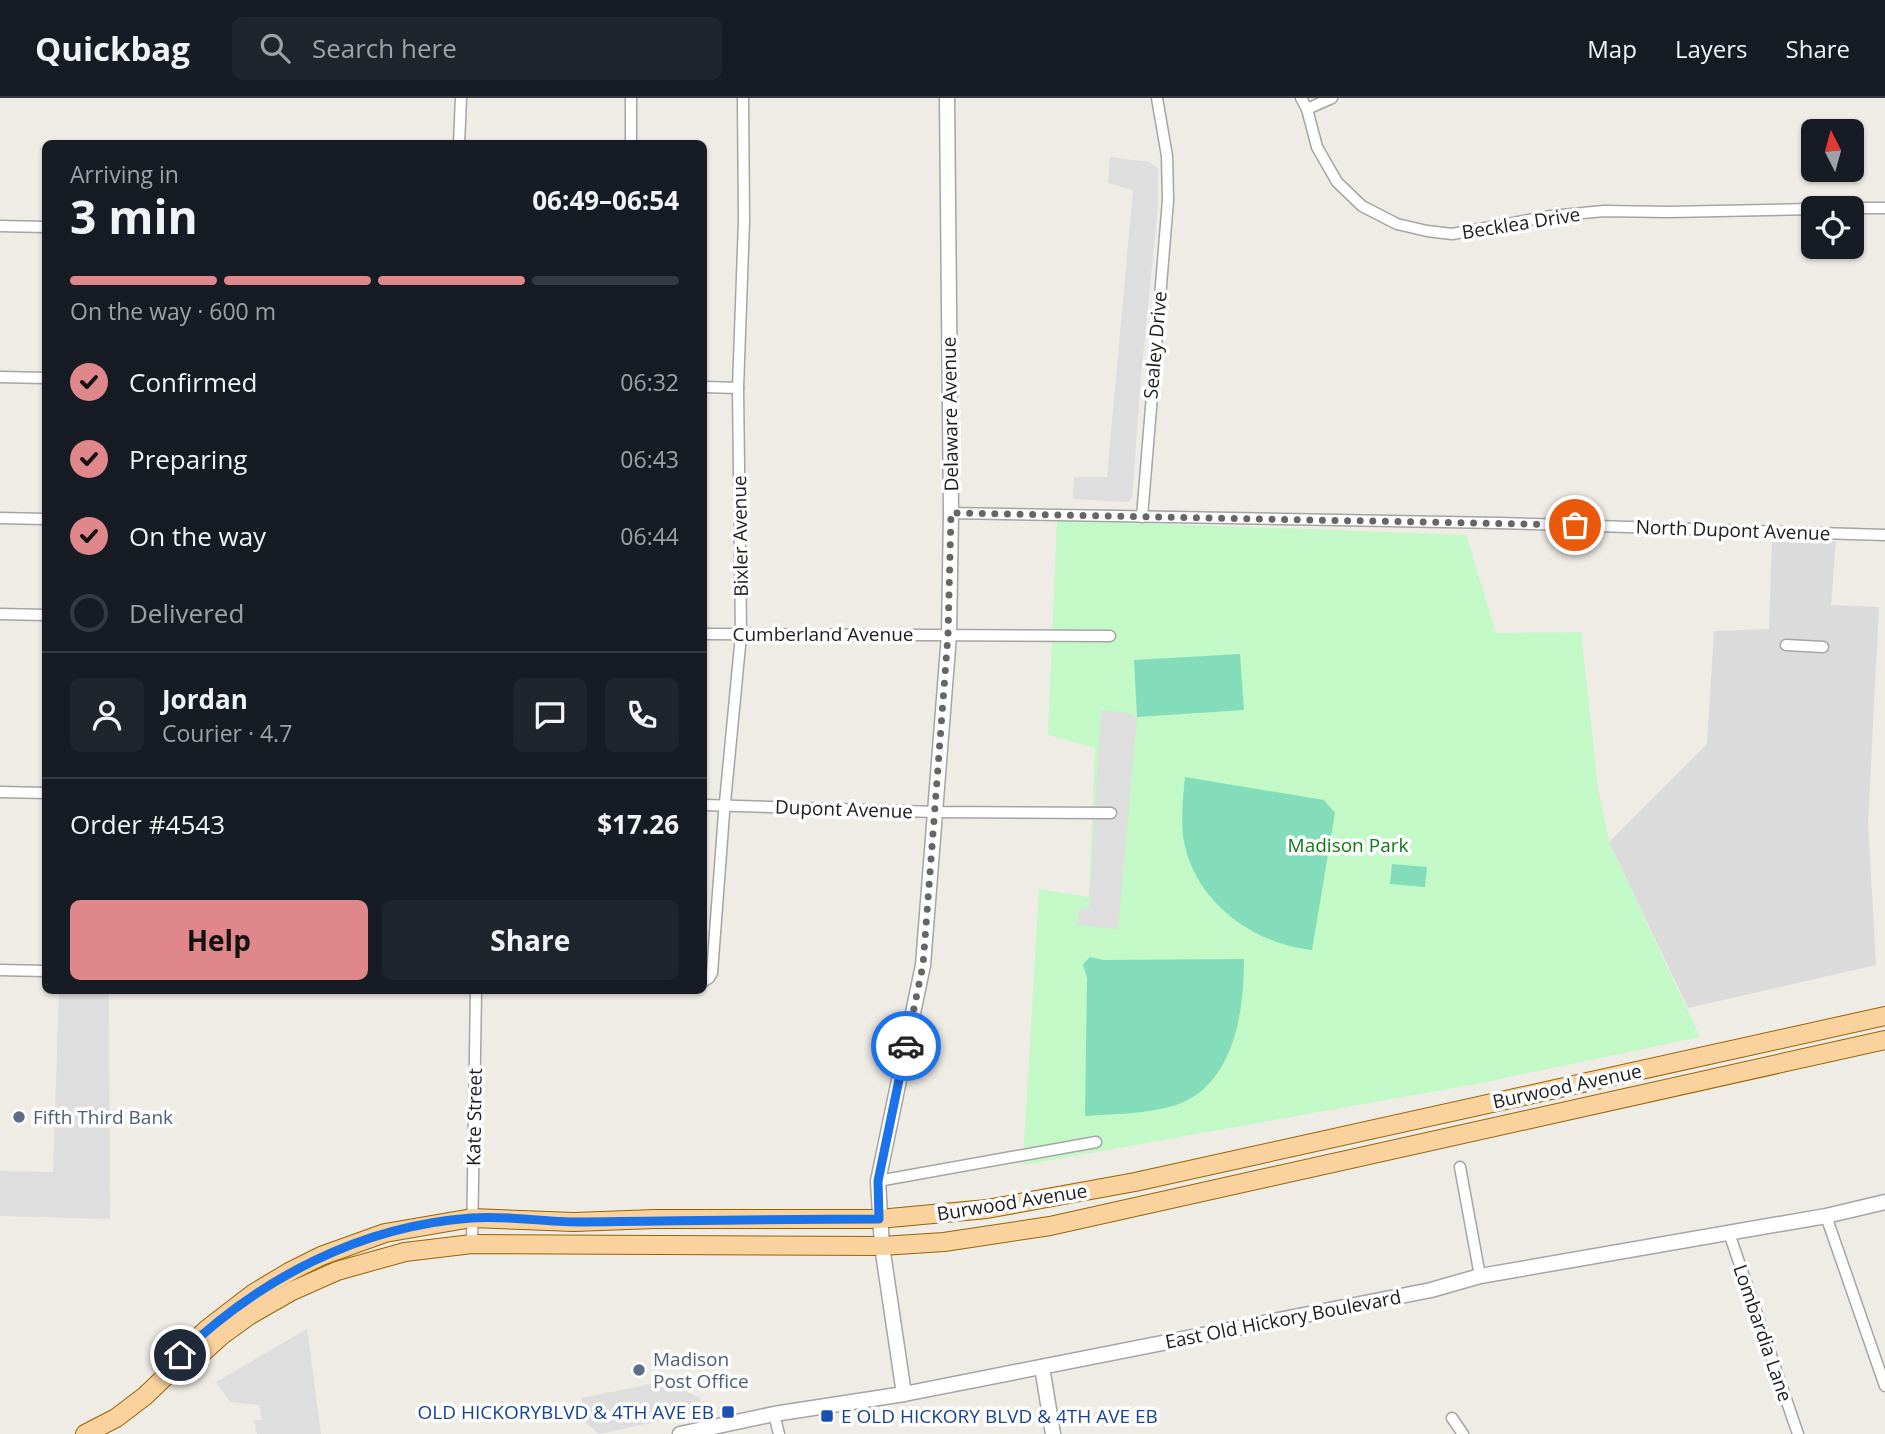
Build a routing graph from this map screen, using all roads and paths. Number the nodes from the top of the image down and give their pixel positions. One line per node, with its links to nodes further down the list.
1 (461, 98): 9 (street)
2 (631, 98): 10 (street)
3 (743, 98): 19 (street, Bixler Avenue)
4 (947, 98): 20 (street, Delaware Avenue)
5 (1157, 98): 21 (street, Sealey Drive)
6 (1301, 98): 8 (street, Becklea Drive)
7 (1332, 98): 8 (street)
8 (1307, 108): 13 (street, Becklea Drive)
9 (459, 140)
10 (631, 140)
11 (1864, 208): 12 (street)
12 (1885, 208)
13 (1801, 209)
14 (0, 226): 15 (street)
15 (42, 227)
16 (0, 377): 17 (street)
17 (42, 378)
18 (707, 387): 19 (street)
19 (738, 388): 28 (street, Bixler Avenue)
20 (951, 513): 21 (street, North Dupont Avenue); 29 (street, Delaware Avenue)
21 (1142, 517): 24 (street, North Dupont Avenue)
22 (0, 518): 23 (street)
23 (42, 519)
24 (1885, 536)
25 (0, 614): 26 (street)
26 (42, 615)
27 (707, 634): 28 (street, Cumberland Avenue)
28 (741, 635): 29 (street, Cumberland Avenue); 36 (street, Bixler Avenue)
29 (948, 635): 30 (street, Cumberland Avenue); 37 (street, Delaware Avenue)
30 (1110, 636)
31 (1786, 645): 32 (street)
32 (1823, 647)
33 (0, 792): 34 (street)
34 (42, 793)
35 (707, 805): 36 (street, Dupont Avenue)
36 (724, 805): 37 (street, Dupont Avenue); 41 (street, Bixler Avenue)
37 (936, 812): 38 (street, Dupont Avenue); 47 (street, Delaware Avenue)
38 (1111, 813)
39 (0, 970): 40 (street)
40 (42, 971)
41 (708, 977)
42 (476, 994): 50 (street, Kate Street)
43 (1885, 1016): 51 (main road, Burwood Avenue)
44 (1885, 1040): 54 (main road, Burwood Avenue)
45 (1096, 1142): 47 (street)
46 (1460, 1167): 55 (street)
47 (878, 1181): 51 (street, Delaware Avenue)
48 (1885, 1202): 49 (street, East Old Hickory Boulevard)
49 (1826, 1216): 52 (street, East Old Hickory Boulevard); 58 (street)
50 (472, 1218): 51 (main road, Burwood Avenue); 53 (street, Kate Street); 57 (main road, Burwood Avenue)
51 (879, 1219): 54 (street, Delaware Avenue)
52 (1729, 1233): 55 (street, East Old Hickory Boulevard); 67 (street, Lombardia Lane)
53 (472, 1244): 54 (main road, Burwood Avenue); 57 (main road, Burwood Avenue)
54 (882, 1246): 59 (street, Delaware Avenue)
55 (1480, 1276): 56 (street, East Old Hickory Boulevard)
56 (1042, 1367): 59 (street, East Old Hickory Boulevard); 65 (street)
57 (169, 1373): 62 (main road, Burwood Avenue)
58 (1885, 1385)
59 (904, 1394): 60 (street, East Old Hickory Boulevard)
60 (774, 1414): 63 (street, East Old Hickory Boulevard); 64 (street)
61 (1452, 1418): 66 (street)
62 (85, 1434)
63 (680, 1434)
64 (779, 1434)
65 (1053, 1434)
66 (1463, 1434)
67 (1798, 1434)

